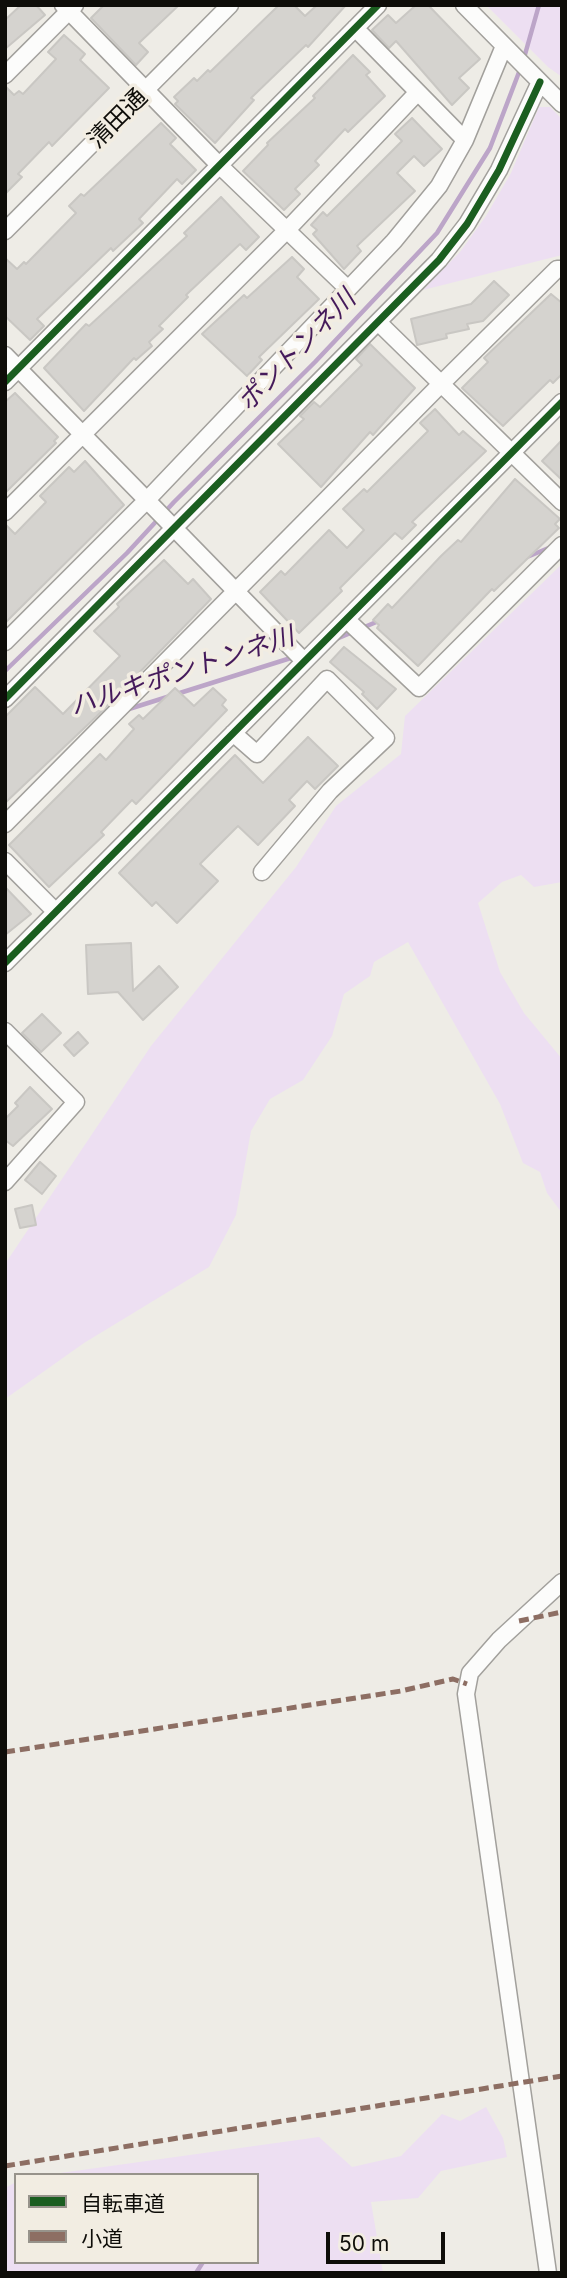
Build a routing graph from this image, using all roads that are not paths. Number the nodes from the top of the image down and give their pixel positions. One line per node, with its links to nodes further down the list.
1 (230, 5): 9 (street, 清田通)
2 (378, 5): 5 (street)
3 (464, 5): 6 (street)
4 (69, 7): 7 (street); 9 (street)
5 (355, 27): 10 (street); 13 (street)
6 (509, 52): 8 (street); 12 (street)
7 (5, 75)
8 (536, 78): 11 (street); 18 (street)
9 (147, 90): 13 (street); 14 (street, 清田通)
10 (417, 93): 12 (street); 15 (street)
11 (562, 104)
12 (465, 140): 17 (street)
13 (219, 165): 15 (street); 20 (street)
14 (5, 231)
15 (286, 231): 17 (street); 24 (street)
16 (562, 268): 22 (street)
17 (348, 289): 27 (street)
18 (379, 323): 22 (street); 29 (street)
19 (5, 355): 20 (street)
20 (19, 368): 21 (street); 24 (street)
21 (5, 382)
22 (441, 384): 25 (street); 31 (street)
23 (562, 402): 25 (street)
24 (84, 433): 27 (street); 28 (street)
25 (511, 454): 26 (street); 32 (street)
26 (562, 502)
27 (149, 505): 29 (street); 33 (street)
28 (5, 512)
29 (171, 528): 31 (street); 36 (street)
30 (562, 544): 32 (street)
31 (236, 592): 34 (street); 39 (street)
32 (347, 620): 34 (street)
33 (5, 642)
34 (304, 661): 35 (street)
35 (280, 686): 37 (street); 38 (street)
36 (5, 699)
37 (301, 707): 38 (street); 41 (street)
38 (233, 733): 42 (street)
39 (5, 824)
40 (5, 861): 42 (street)
41 (262, 872)
42 (55, 911): 43 (street)
43 (5, 963)
44 (5, 1031): 45 (street)
45 (11, 1164): 46 (street)
46 (5, 1182)
47 (562, 1582): 48 (street)
48 (548, 2273)

